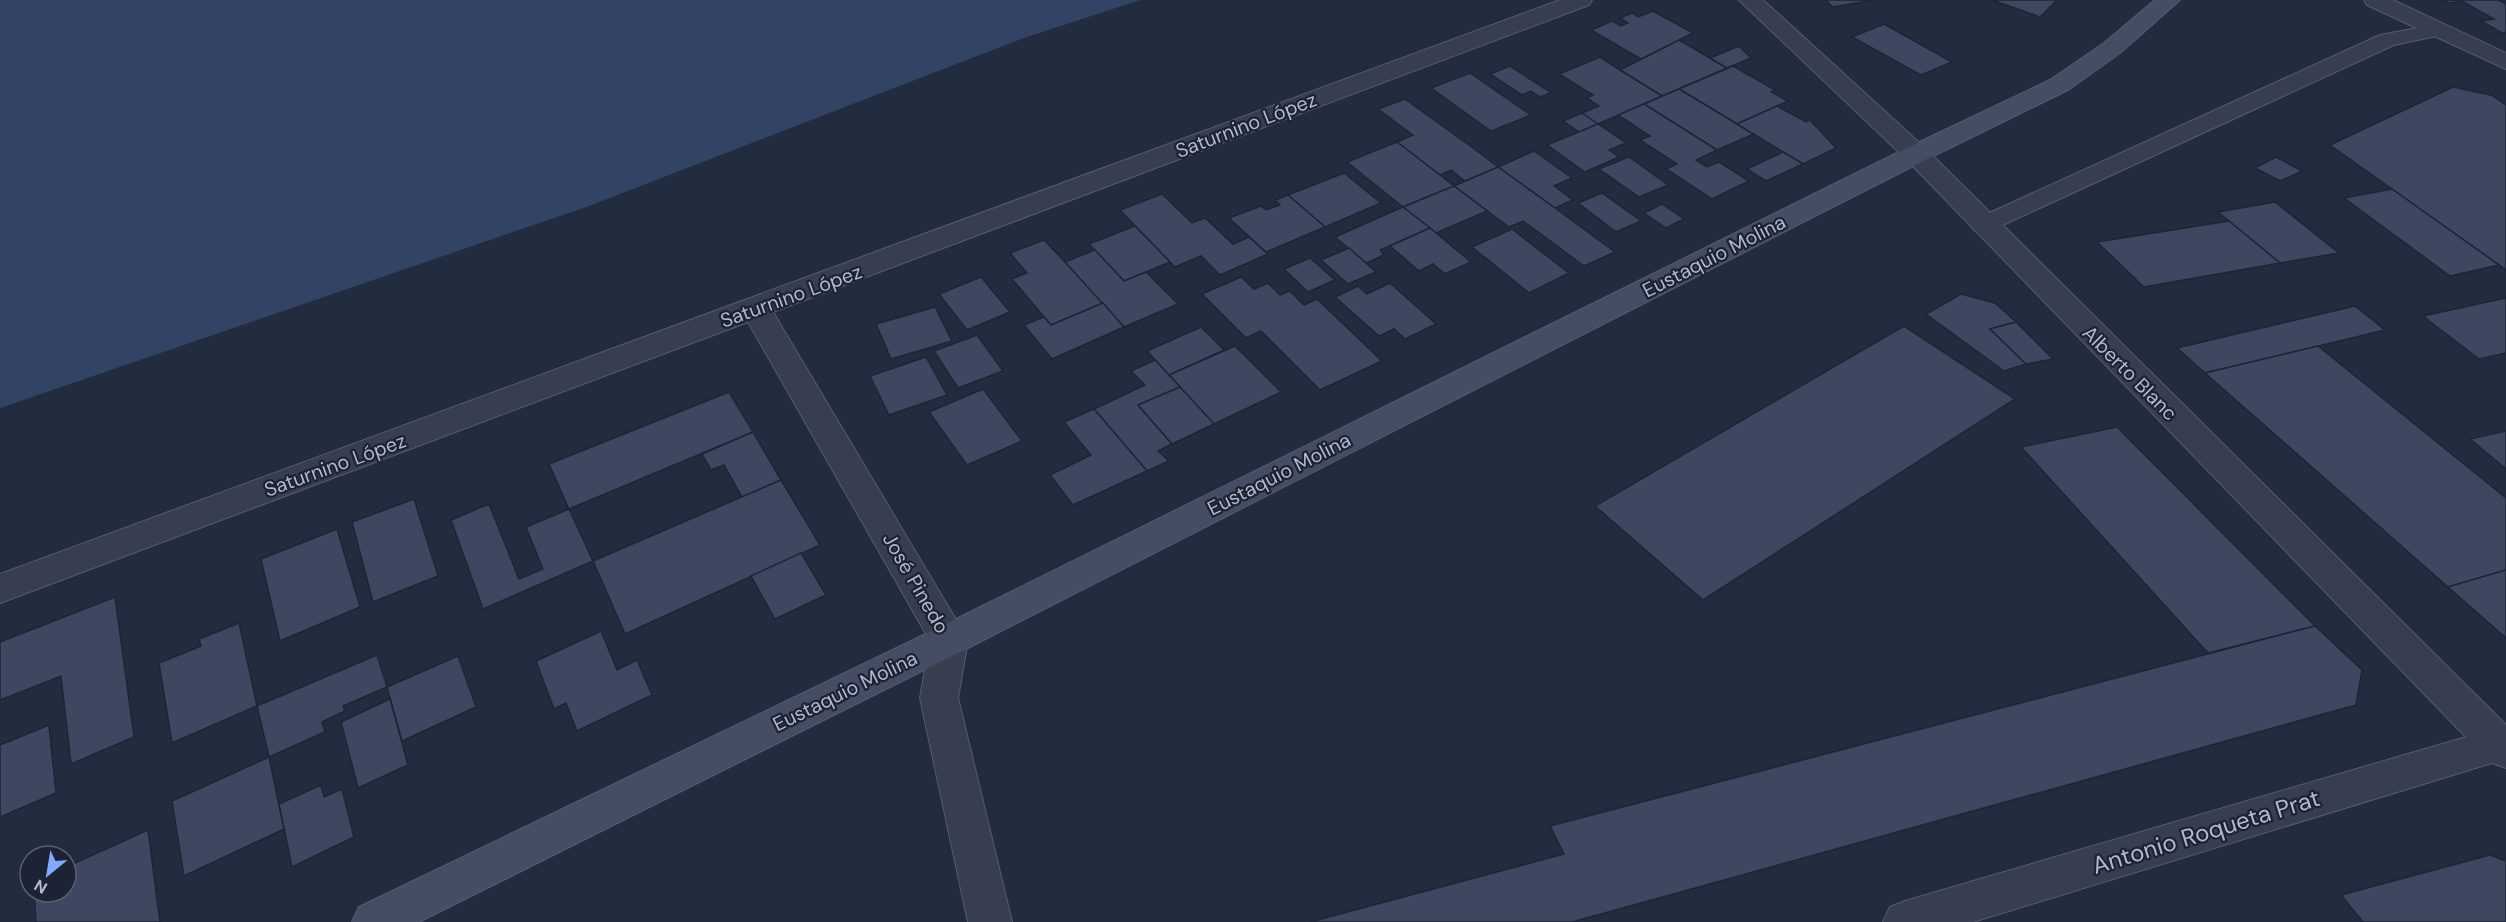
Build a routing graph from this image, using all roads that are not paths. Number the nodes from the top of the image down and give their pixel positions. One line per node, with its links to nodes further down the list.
1 (1581, 0): 9 (street, Saturnino López)
2 (1750, 0): 7 (street, Alberto Blanc)
3 (2169, 0): 7 (main road, Eustaquio Molina)
4 (2375, 0): 5 (street)
5 (2439, 30): 6 (street); 8 (lane)
6 (2506, 62)
7 (1916, 154): 8 (street, Alberto Blanc); 11 (main road, Eustaquio Molina)
8 (1983, 225): 12 (street, Alberto Blanc)
9 (756, 309): 10 (street, Saturnino López); 11 (street, José Pinedo)
10 (0, 589)
11 (949, 640): 13 (main road, Eustaquio Molina); 14 (street, José Pinedo)
12 (2504, 746): 15 (street, Antonio Roqueta Prat)
13 (374, 922)
14 (990, 922)
15 (1905, 922)

